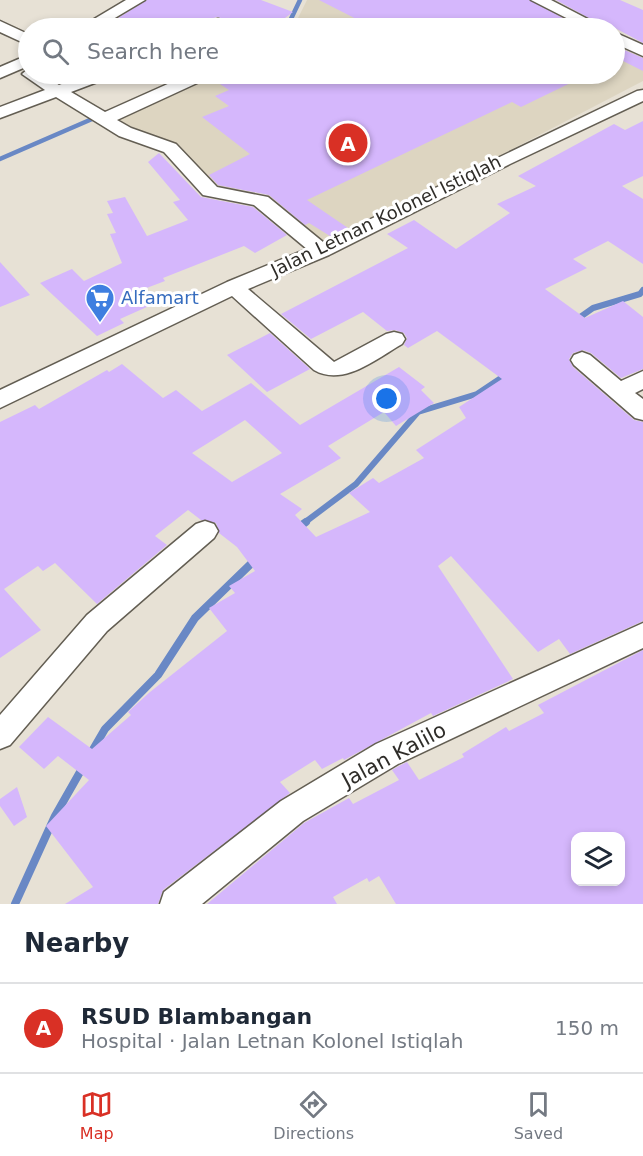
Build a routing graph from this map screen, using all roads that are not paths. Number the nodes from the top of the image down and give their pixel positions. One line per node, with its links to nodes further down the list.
1 (137, 0): 3 (street)
2 (539, 0): 4 (street)
3 (105, 18)
4 (576, 18)
5 (0, 26): 6 (street)
6 (18, 35)
7 (625, 42): 8 (street)
8 (643, 51)
9 (18, 70): 10 (street)
10 (0, 73)
11 (47, 84): 14 (street)
12 (75, 84): 14 (street)
13 (180, 84): 17 (street)
14 (56, 91): 16 (street); 17 (street)
15 (643, 95): 18 (street, Jalan Letnan Kolonel Istiqlah)
16 (0, 113)
17 (105, 119): 18 (street)
18 (322, 251): 19 (street, Jalan Letnan Kolonel Istiqlah)
19 (234, 287): 20 (street); 24 (street, Jalan Letnan Kolonel Istiqlah)
20 (394, 339)
21 (582, 360): 23 (street)
22 (643, 379): 23 (street)
23 (618, 392): 25 (street)
24 (0, 400)
25 (643, 412)
26 (205, 531): 28 (street)
27 (640, 640): 29 (street, Jalan Kalilo)
28 (0, 736)
29 (176, 904)

